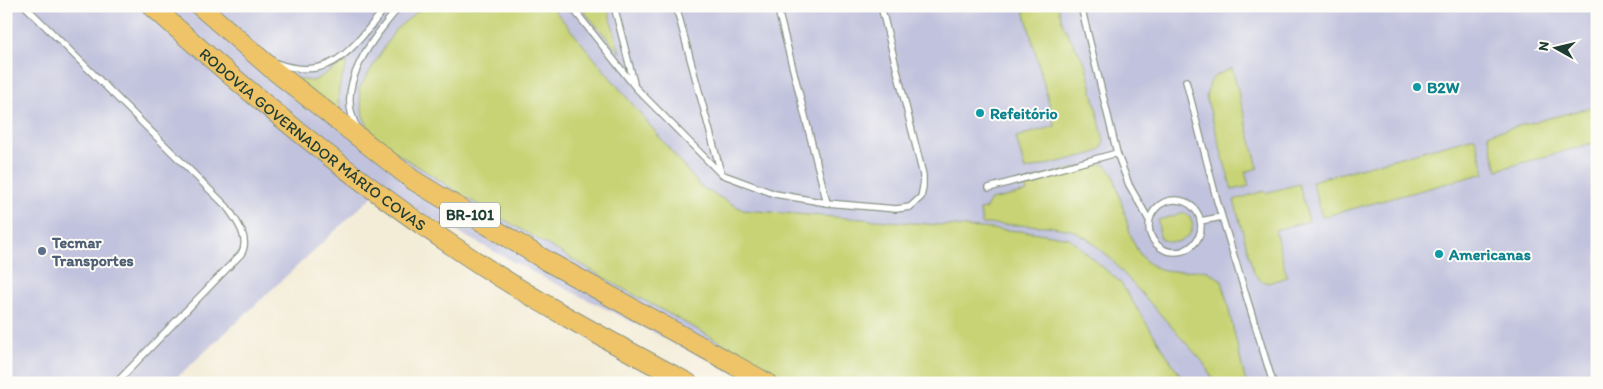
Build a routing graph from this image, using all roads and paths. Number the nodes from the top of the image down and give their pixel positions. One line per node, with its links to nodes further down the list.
1 (25, 6): 23 (lane)
2 (152, 6): 24 (highway, RODOVIA GOVERNADOR MÁRIO COVAS / BR-101)
3 (200, 6): 12 (highway, RODOVIA GOVERNADOR MÁRIO COVAS / BR-101)
4 (387, 6): 12 (lane)
5 (400, 6): 15 (lane)
6 (571, 6): 14 (lane)
7 (614, 6): 14 (lane)
8 (676, 6): 17 (lane)
9 (777, 6): 19 (lane)
10 (881, 6): 19 (lane)
11 (1081, 6): 16 (lane)
12 (258, 56): 15 (highway, RODOVIA GOVERNADOR MÁRIO COVAS / BR-101)
13 (1186, 81): 20 (lane)
14 (636, 88): 17 (lane)
15 (367, 144): 25 (highway, RODOVIA GOVERNADOR MÁRIO COVAS / BR-101)
16 (1116, 153): 18 (lane); 21 (lane)
17 (721, 174): 19 (lane)
18 (989, 188)
19 (827, 203)
20 (1222, 217): 22 (lane); 26 (lane)
21 (1149, 220): 22 (lane); 22 (lane)
22 (1200, 222)
23 (116, 383)
24 (688, 383)
25 (767, 383)
26 (1272, 383)

